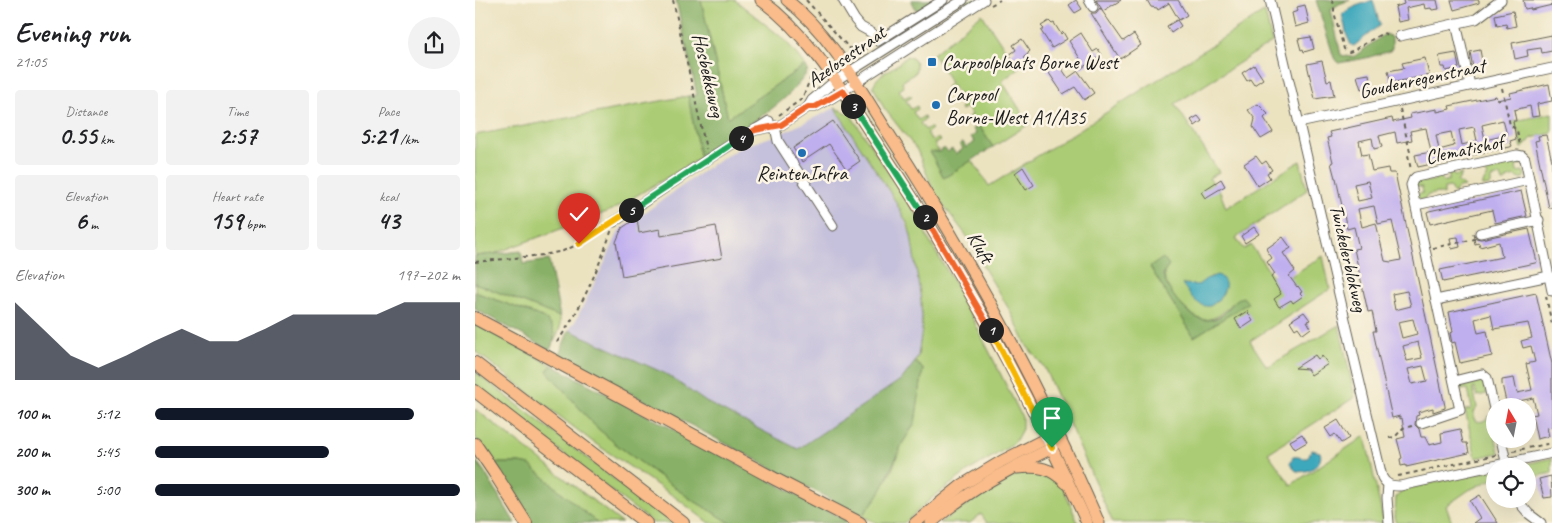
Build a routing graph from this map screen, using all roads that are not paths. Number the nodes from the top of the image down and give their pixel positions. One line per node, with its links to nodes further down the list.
1 (761, 0): 15 (main road)
2 (787, 0): 14 (main road)
3 (843, 0): 4 (street, Azelosestraat)
4 (943, 0)
5 (963, 0): 10 (street, Azelosestraat)
6 (984, 0): 12 (street, Azelosestraat)
7 (1270, 0): 20 (street, Twickelerblokweg)
8 (1501, 0): 9 (street)
9 (1456, 23): 11 (street); 17 (street)
10 (906, 36): 12 (street, Azelosestraat); 14 (street, Azelosestraat)
11 (1401, 36)
12 (913, 46): 16 (street, Azelosestraat)
13 (1552, 68): 17 (street, Goudenregenstraat)
14 (849, 73): 15 (street, Azelosestraat); 16 (main road)
15 (835, 81): 18 (main road); 19 (street, Azelosestraat)
16 (856, 83): 18 (street, Azelosestraat); 37 (main road, Kluft)
17 (1470, 85): 20 (street, Goudenregenstraat)
18 (843, 91): 19 (street, Azelosestraat); 38 (main road, Kluft)
19 (808, 107): 21 (street, Azelosestraat)
20 (1299, 123): 44 (street, Twickelerblokweg)
21 (772, 124): 25 (street, Azelosestraat); 26 (street)
22 (1529, 180): 23 (street); 23 (street, Clematishof); 24 (street, Clematishof)
23 (1416, 204): 30 (street, Clematishof)
24 (1539, 220): 27 (street); 28 (street, Clematishof)
25 (614, 222)
26 (833, 226)
27 (1480, 233)
28 (1545, 276): 29 (street, Clematishof); 30 (street)
29 (1552, 291)
30 (1436, 300): 33 (street, Clematishof)
31 (475, 318): 50 (highway)
32 (475, 364): 49 (highway)
33 (1454, 381): 35 (street); 36 (street, Clematishof)
34 (475, 391): 48 (highway)
35 (1492, 398)
36 (1421, 422)
37 (1060, 436): 38 (main road); 54 (main road, Kluft)
38 (1049, 443): 43 (main road); 45 (main road, Kluft); 51 (main road)
39 (475, 444): 47 (highway)
40 (1552, 453): 41 (street)
41 (1523, 458)
42 (1486, 466): 44 (street)
43 (1010, 469): 45 (main road); 52 (main road)
44 (1388, 484): 55 (street, Twickelerblokweg)
45 (1070, 488): 53 (main road, Kluft)
46 (1524, 508): 56 (street)
47 (526, 523)
48 (646, 523)
49 (683, 523)
50 (860, 523)
51 (915, 523)
52 (931, 523)
53 (1087, 523)
54 (1099, 523)
55 (1389, 523)
56 (1541, 523)

